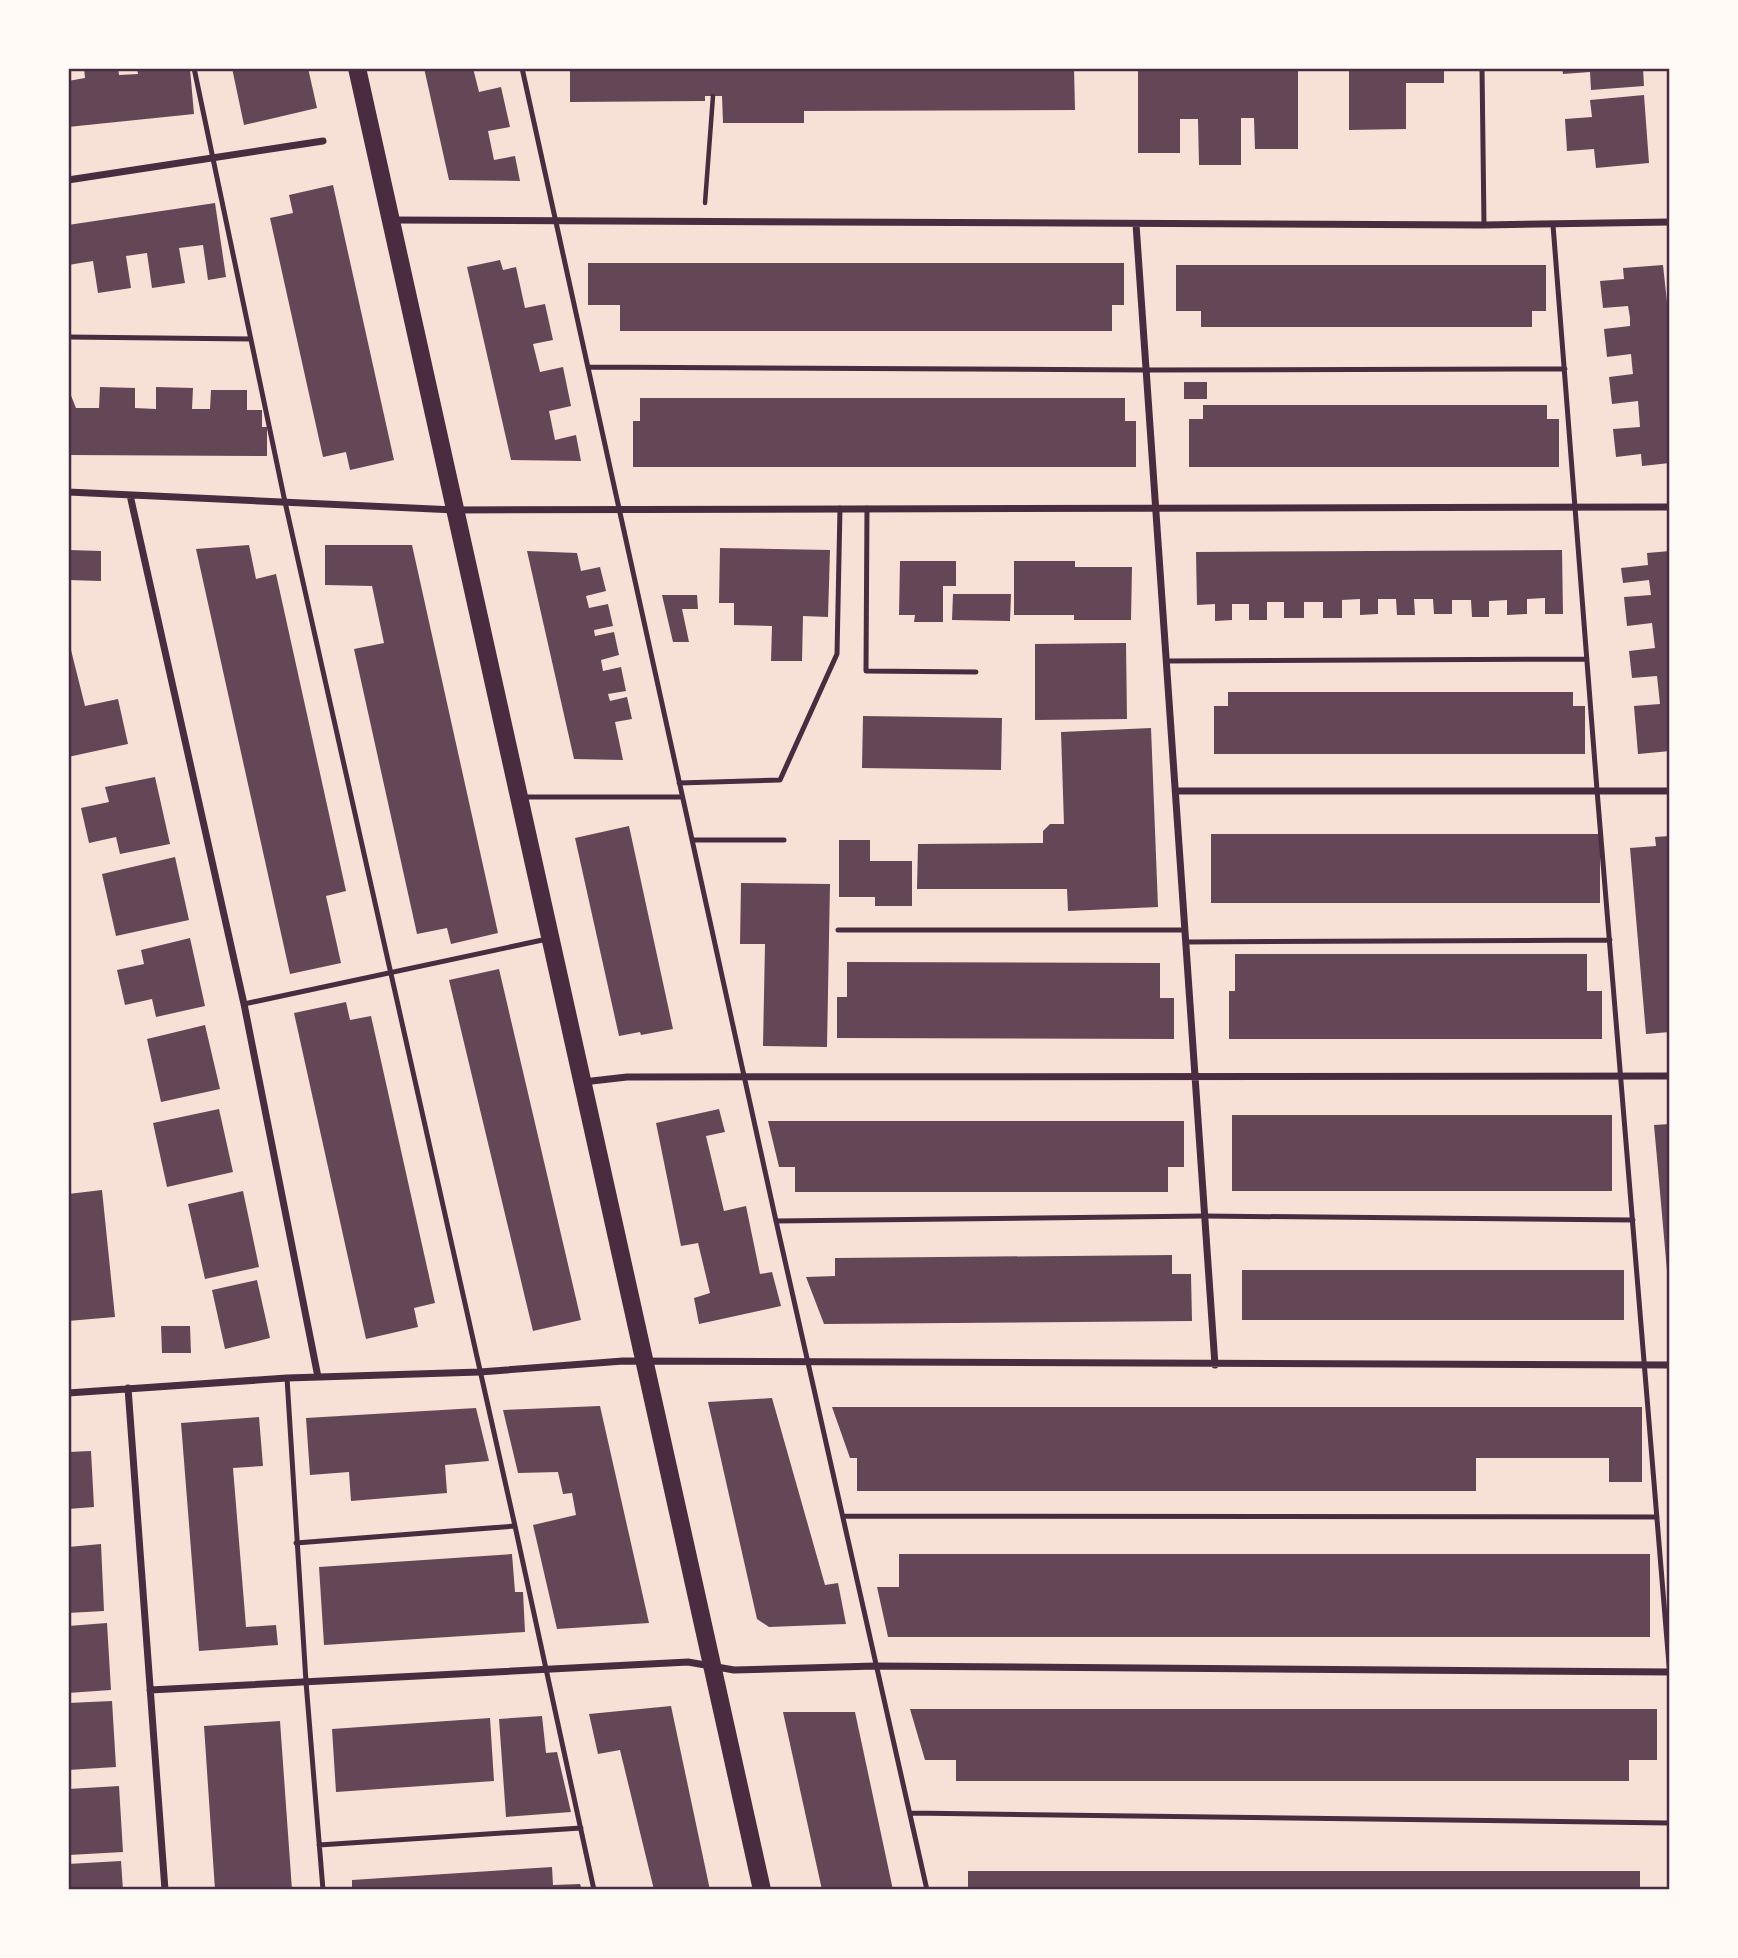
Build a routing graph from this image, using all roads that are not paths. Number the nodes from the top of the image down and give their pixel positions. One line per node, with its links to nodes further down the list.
1 (194, 68): 6 (lane)
2 (356, 68): 8 (main road)
3 (522, 68): 9 (lane)
4 (1482, 68): 12 (lane)
5 (323, 141): 6 (street)
6 (213, 158): 7 (street); 15 (lane)
7 (68, 180)
8 (390, 220): 9 (street); 28 (main road)
9 (555, 220): 11 (street); 16 (lane)
10 (1670, 222): 13 (street)
11 (1136, 224): 12 (street); 18 (street)
12 (1484, 225): 13 (street)
13 (1553, 225): 17 (lane)
14 (68, 338): 15 (lane)
15 (251, 339): 21 (lane)
16 (588, 367): 18 (lane); 24 (lane)
17 (1565, 369): 18 (lane); 22 (lane)
18 (1146, 370): 27 (street)
19 (68, 492): 20 (street)
20 (130, 495): 21 (street); 46 (street)
21 (285, 502): 28 (street); 45 (lane)
22 (1575, 507): 23 (street); 27 (street); 29 (lane)
23 (1670, 507)
24 (619, 508): 25 (street); 28 (street); 32 (lane)
25 (840, 508): 26 (street); 32 (lane)
26 (867, 508): 27 (street); 31 (lane)
27 (1156, 509): 30 (street)
28 (455, 510): 36 (main road)
29 (1587, 659): 30 (lane); 33 (lane)
30 (1166, 661): 34 (street)
31 (976, 673)
32 (679, 783): 37 (lane)
33 (1597, 790): 34 (street); 35 (street); 43 (lane)
34 (1176, 791): 41 (street)
35 (1670, 791)
36 (519, 797): 37 (lane); 42 (main road)
37 (682, 797): 38 (lane)
38 (692, 840): 39 (lane); 49 (lane)
39 (785, 841)
40 (838, 930): 41 (lane)
41 (1185, 930): 44 (street)
42 (550, 938): 45 (lane); 51 (main road)
43 (1610, 940): 44 (lane); 47 (lane)
44 (1186, 942): 50 (street)
45 (391, 973): 46 (lane); 60 (lane)
46 (244, 1004): 61 (street)
47 (1622, 1076): 48 (street); 50 (street); 53 (lane)
48 (1670, 1076)
49 (744, 1077): 50 (street); 51 (street); 54 (lane)
50 (1195, 1078): 52 (street)
51 (583, 1082): 55 (main road)
52 (1205, 1216): 53 (lane); 54 (lane); 57 (street)
53 (1633, 1220): 58 (lane)
54 (776, 1221): 56 (lane)
55 (646, 1362): 56 (street); 60 (street); 69 (main road)
56 (807, 1362): 57 (street); 65 (lane)
57 (1215, 1365): 58 (street)
58 (1645, 1365): 59 (street); 66 (lane)
59 (1670, 1365)
60 (480, 1372): 61 (street); 67 (lane)
61 (318, 1377): 62 (street)
62 (287, 1378): 63 (street); 68 (lane)
63 (128, 1388): 64 (street); 74 (street)
64 (68, 1394)
65 (843, 1516): 66 (lane); 70 (lane)
66 (1657, 1517): 72 (lane)
67 (515, 1526): 68 (lane); 71 (lane)
68 (296, 1543): 73 (lane)
69 (712, 1666): 70 (street); 71 (street); 82 (main road)
70 (876, 1666): 72 (street); 75 (lane)
71 (547, 1670): 73 (street); 77 (lane)
72 (1670, 1674)
73 (306, 1682): 74 (street); 78 (lane)
74 (150, 1690): 79 (street)
75 (911, 1813): 76 (lane); 83 (lane)
76 (1670, 1823)
77 (581, 1828): 78 (lane); 81 (lane)
78 (319, 1845): 80 (lane)
79 (165, 1890)
80 (323, 1890)
81 (594, 1890)
82 (762, 1890)
83 (927, 1890)

